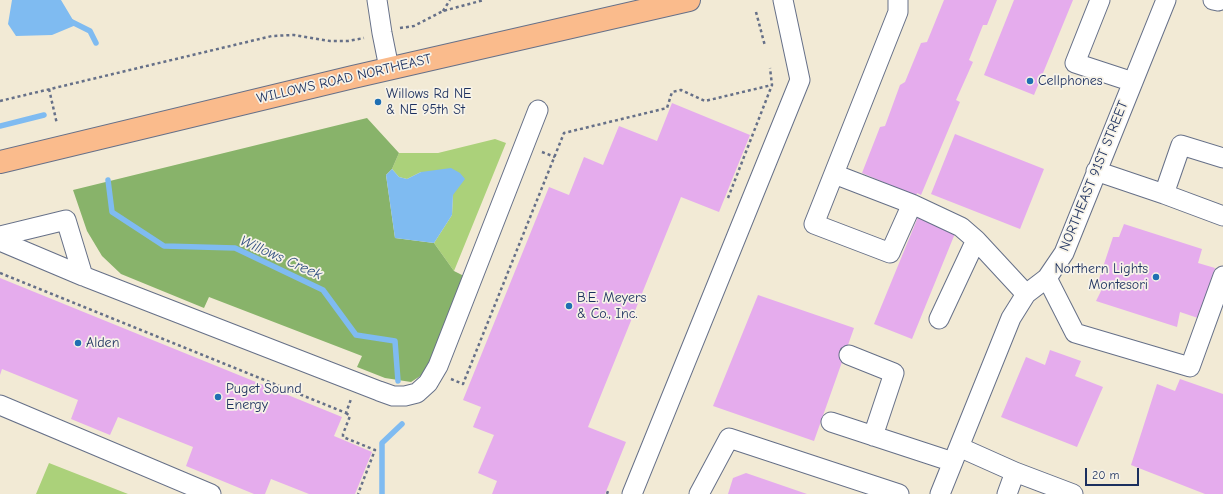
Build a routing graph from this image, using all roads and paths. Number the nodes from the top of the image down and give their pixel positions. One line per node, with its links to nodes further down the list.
1 (377, 0): 16 (street)
2 (450, 0): 11 (path)
3 (484, 0): 11 (path)
4 (689, 0): 16 (main road, WILLOWS ROAD NORTHEAST)
5 (783, 0): 54 (street)
6 (898, 0): 29 (street)
7 (1100, 0): 18 (street)
8 (1166, 0): 18 (street, NORTHEAST 91ST STREET)
9 (1213, 0): 10 (street)
10 (1221, 0)
11 (442, 10): 13 (path)
12 (756, 12): 15 (path)
13 (400, 28)
14 (360, 39): 20 (path)
15 (765, 46)
16 (388, 68): 27 (main road, WILLOWS ROAD NORTHEAST)
17 (770, 68): 19 (path)
18 (1133, 82): 28 (street, NORTHEAST 91ST STREET)
19 (772, 85): 25 (path); 31 (path)
20 (49, 89): 21 (path); 23 (path)
21 (0, 101)
22 (538, 110): 38 (street)
23 (57, 124)
24 (540, 151): 25 (path)
25 (555, 157): 44 (path)
26 (1223, 158): 30 (street)
27 (0, 162)
28 (1096, 172): 30 (street); 40 (street, NORTHEAST 91ST STREET)
29 (834, 174): 32 (street); 32 (street)
30 (1164, 194): 33 (street)
31 (728, 198)
32 (912, 204): 35 (street)
33 (1223, 216)
34 (0, 236): 38 (street)
35 (976, 240): 41 (street); 42 (street)
36 (0, 241): 38 (street)
37 (0, 273): 47 (path)
38 (83, 276)
39 (1223, 276): 40 (street)
40 (1047, 278): 41 (street, NORTHEAST 91ST STREET)
41 (1026, 294): 50 (street, NORTHEAST 91ST STREET)
42 (939, 319)
43 (849, 355): 49 (street)
44 (447, 382)
45 (352, 396): 47 (path)
46 (0, 405): 52 (street)
47 (346, 413): 53 (path)
48 (831, 422): 49 (street)
49 (873, 436): 50 (street)
50 (956, 454): 51 (street); 57 (street, NORTHEAST 91ST STREET)
51 (1015, 472): 58 (street); 59 (street)
52 (211, 494)
53 (358, 494)
54 (632, 494)
55 (699, 494): 56 (street)
56 (899, 494)
57 (940, 494)
58 (1007, 494)
59 (1073, 494)

